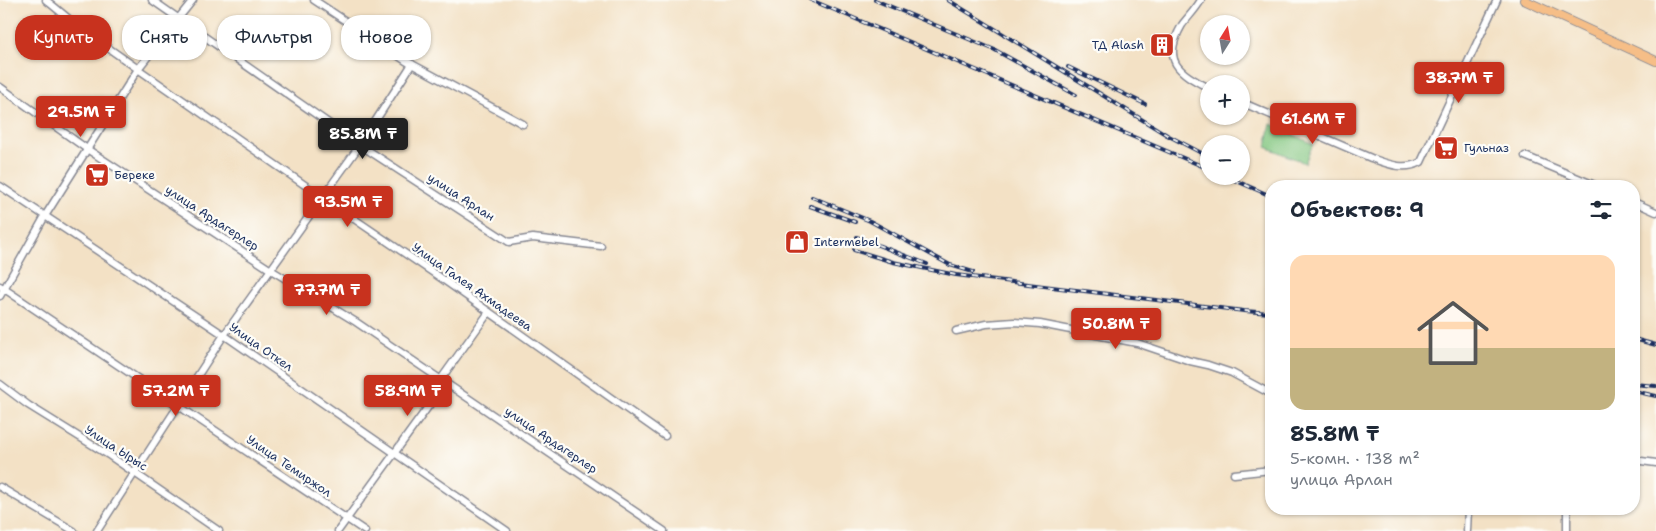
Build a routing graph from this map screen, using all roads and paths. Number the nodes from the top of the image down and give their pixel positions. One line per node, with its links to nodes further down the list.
1 (46, 0): 14 (street, Улица Галея Ахмадеева)
2 (152, 0): 8 (street, улица Арлан)
3 (193, 0): 9 (street)
4 (314, 0): 13 (street)
5 (1496, 0): 17 (street)
6 (1524, 0): 12 (main road)
7 (1198, 1): 15 (street)
8 (174, 15)
9 (180, 15)
10 (207, 38): 19 (street, улица Арлан)
11 (145, 60): 14 (street)
12 (1656, 60)
13 (412, 64): 18 (street); 19 (street)
14 (138, 69): 20 (street); 24 (street, Улица Галея Ахмадеева)
15 (1200, 83)
16 (0, 87): 20 (street, улица Ардагерлер)
17 (1250, 106)
18 (523, 124)
19 (360, 145): 24 (street); 28 (street, улица Арлан)
20 (87, 149): 27 (street); 29 (street, улица Ардагерлер)
21 (1525, 156): 22 (street)
22 (1583, 180)
23 (0, 186): 27 (street, Улица Откел)
24 (322, 198): 29 (street); 32 (street, Улица Галея Ахмадеева)
25 (1640, 205): 26 (street)
26 (1656, 212)
27 (45, 216): 30 (street); 34 (street, Улица Откел)
28 (600, 246)
29 (271, 270): 34 (street); 35 (street, улица Ардагерлер)
30 (2, 288): 31 (street); 38 (street, Улица Темиржол)
31 (0, 296)
32 (489, 312): 35 (street); 39 (street, Улица Галея Ахмадеева)
33 (956, 332): 37 (street)
34 (224, 335): 38 (street); 40 (street, Улица Откел)
35 (441, 379): 40 (street); 56 (street, улица Ардагерлер)
36 (0, 384): 44 (street, Улица Ырыс)
37 (1265, 391)
38 (178, 406): 44 (street); 49 (street, Улица Темиржол)
39 (664, 436)
40 (394, 454): 49 (street); 55 (street, Улица Откел)
41 (1640, 461): 42 (street)
42 (1656, 462)
43 (1265, 471): 45 (street)
44 (135, 473): 51 (street); 52 (street, Улица Ырыс)
45 (1234, 474)
46 (0, 487): 50 (street)
47 (1468, 515): 57 (street)
48 (1566, 515): 58 (street)
49 (347, 519): 53 (street); 54 (street, Улица Темиржол)
50 (74, 531)
51 (97, 531)
52 (219, 531)
53 (338, 531)
54 (365, 531)
55 (507, 531)
56 (664, 531)
57 (1467, 531)
58 (1567, 531)

